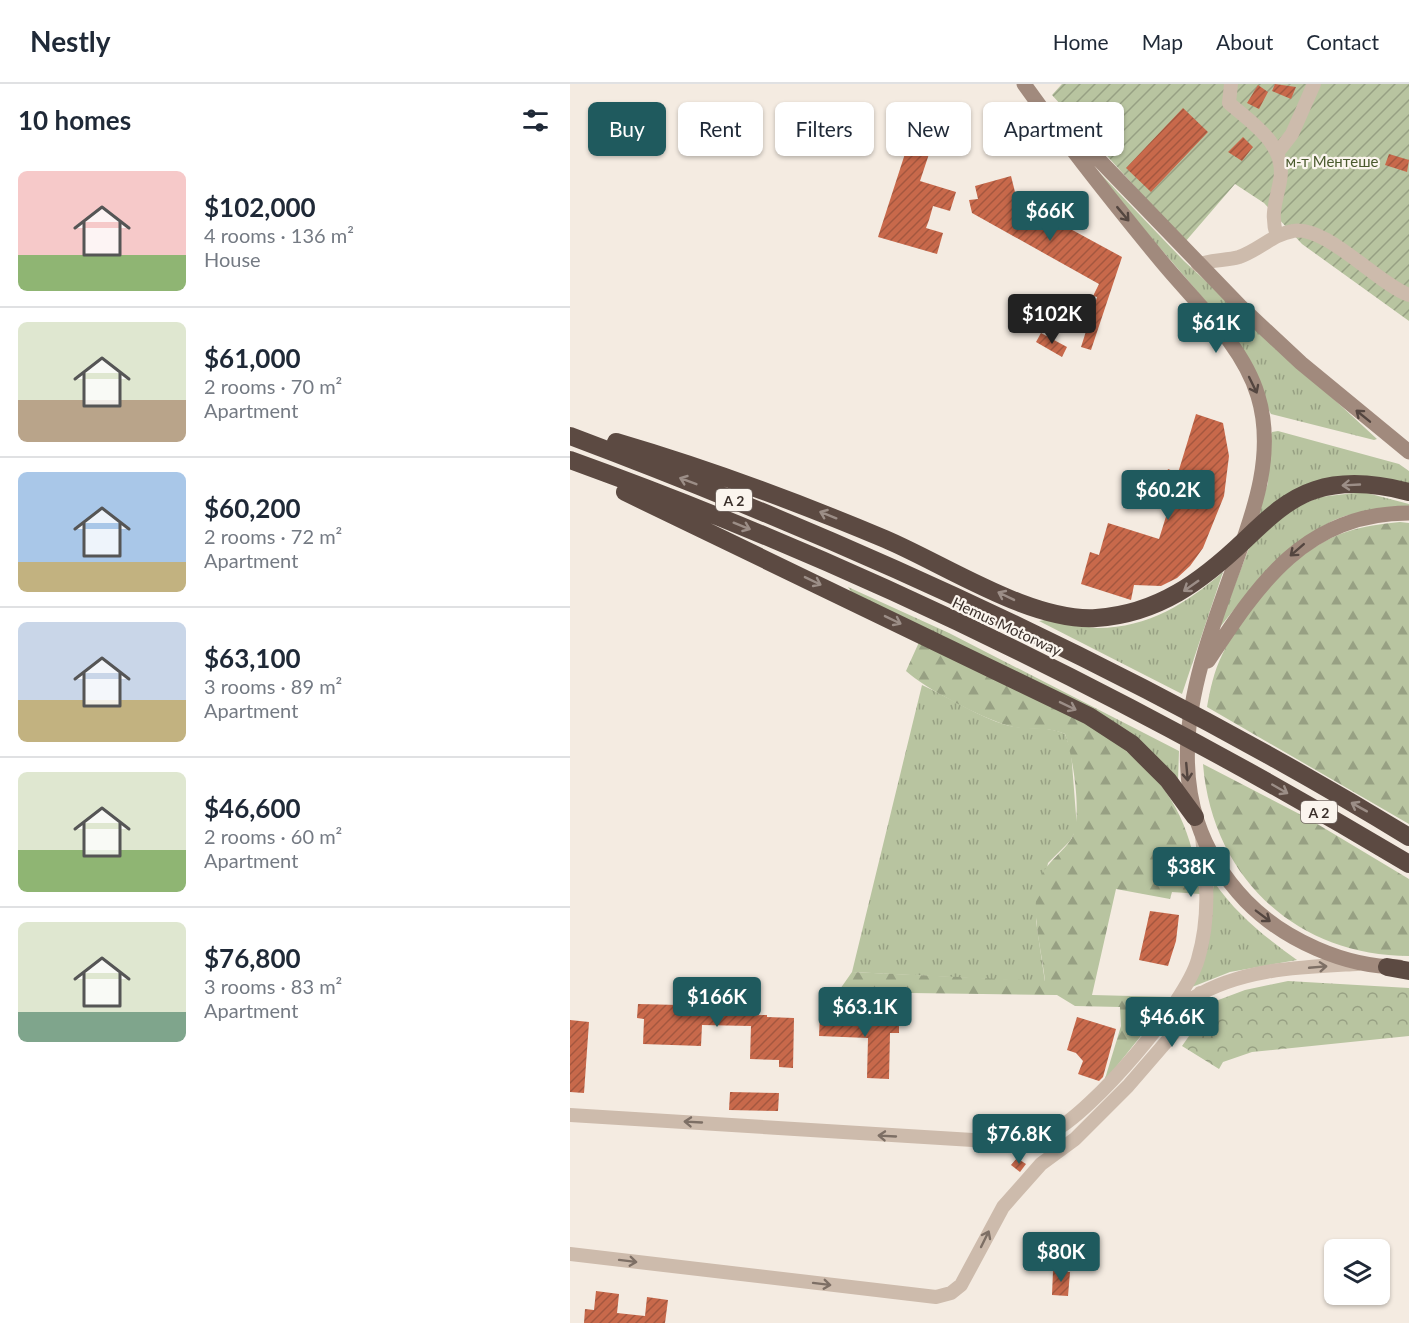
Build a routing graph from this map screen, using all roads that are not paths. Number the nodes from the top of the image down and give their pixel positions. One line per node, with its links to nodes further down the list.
1 (1025, 84): 6 (main road); 15 (main road, one-way to 15)
2 (1231, 84): 4 (street)
3 (1314, 84): 4 (street)
4 (1278, 152): 5 (street)
5 (1277, 237): 6 (street); 7 (street)
6 (1198, 265): 10 (main road, one-way to 6)
7 (1409, 295)
8 (570, 428): 15 (highway, one-way to 8)
9 (570, 436): 19 (highway, Hemus Motorway / A 2, one-way to 9)
10 (1409, 452)
11 (570, 460): 20 (highway, Hemus Motorway / A 2, one-way to 20)
12 (570, 468): 17 (highway, one-way to 17)
13 (1409, 492): 15 (highway, one-way to 15)
14 (1409, 513): 16 (main road, one-way to 16)
15 (1242, 543): 16 (main road)
16 (1199, 673): 17 (main road, one-way to 17)
17 (1195, 817): 18 (main road)
18 (1202, 837): 21 (main road, one-way to 21); 24 (street, one-way to 24)
19 (1409, 837)
20 (1409, 864)
21 (1362, 964): 22 (main road); 25 (street, one-way to 21)
22 (1387, 967): 23 (highway)
23 (1409, 969)
24 (570, 1115)
25 (570, 1254)

